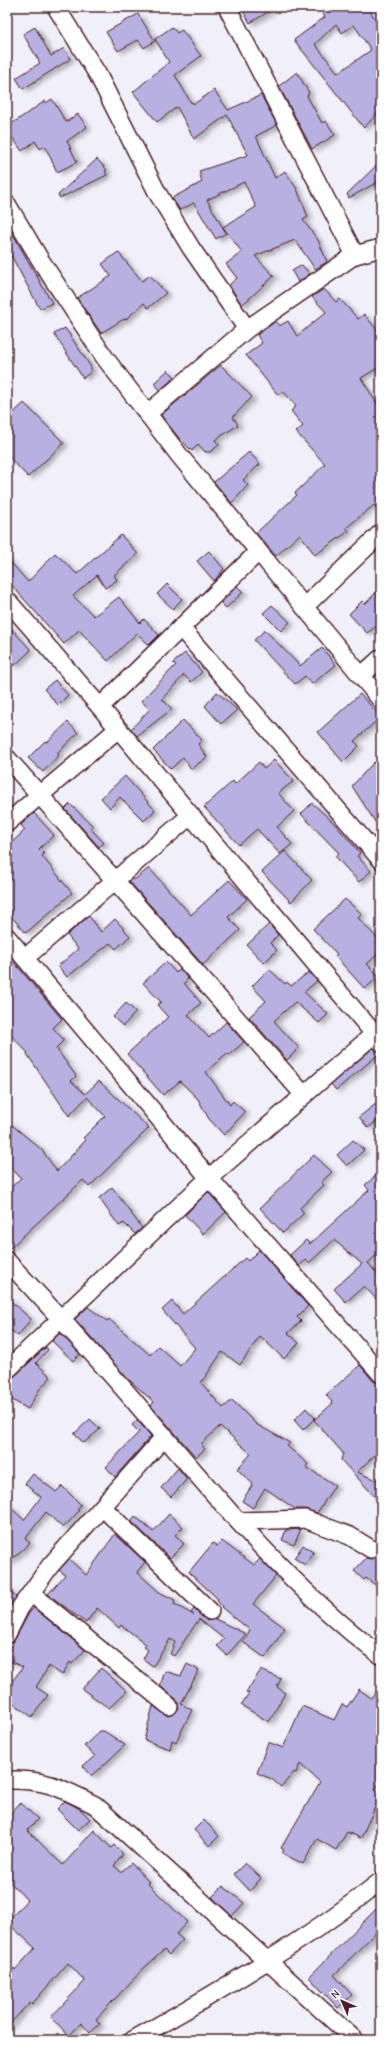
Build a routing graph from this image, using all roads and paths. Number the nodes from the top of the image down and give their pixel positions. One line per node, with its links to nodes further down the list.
1 (56, 7): 6 (street)
2 (227, 7): 5 (street)
3 (7, 204): 7 (street)
4 (381, 248): 5 (street)
5 (355, 254): 6 (street)
6 (247, 328): 7 (street)
7 (147, 414): 9 (street)
8 (381, 533): 11 (street)
9 (258, 552): 11 (street); 12 (street)
10 (7, 600): 16 (street)
11 (304, 607): 14 (street)
12 (181, 628): 16 (street); 22 (street)
13 (381, 658): 14 (street)
14 (361, 676): 15 (street)
15 (381, 700)
16 (100, 708): 17 (street)
17 (118, 729): 19 (street); 20 (street)
18 (7, 758): 19 (street)
19 (40, 795): 21 (street); 23 (street)
20 (191, 815): 23 (street); 26 (street)
21 (7, 823)
22 (381, 860)
23 (115, 881): 25 (street); 27 (street)
24 (7, 937): 25 (street)
25 (25, 958): 28 (street)
26 (379, 1035): 27 (street)
27 (304, 1095): 28 (street)
28 (209, 1178): 30 (street); 32 (street)
29 (7, 1261): 30 (street)
30 (61, 1319): 31 (street); 33 (street)
31 (7, 1370)
32 (381, 1374)
33 (165, 1436): 34 (street); 35 (street)
34 (102, 1507): 37 (street); 38 (street)
35 (240, 1521): 36 (street); 40 (street)
36 (371, 1549)
37 (31, 1593): 39 (street); 41 (street)
38 (210, 1611)
39 (7, 1634)
40 (381, 1656)
41 (169, 1706)
42 (7, 1780): 44 (street)
43 (381, 1881): 44 (street)
44 (266, 1961): 45 (street); 46 (street)
45 (133, 2040)
46 (355, 2040)

